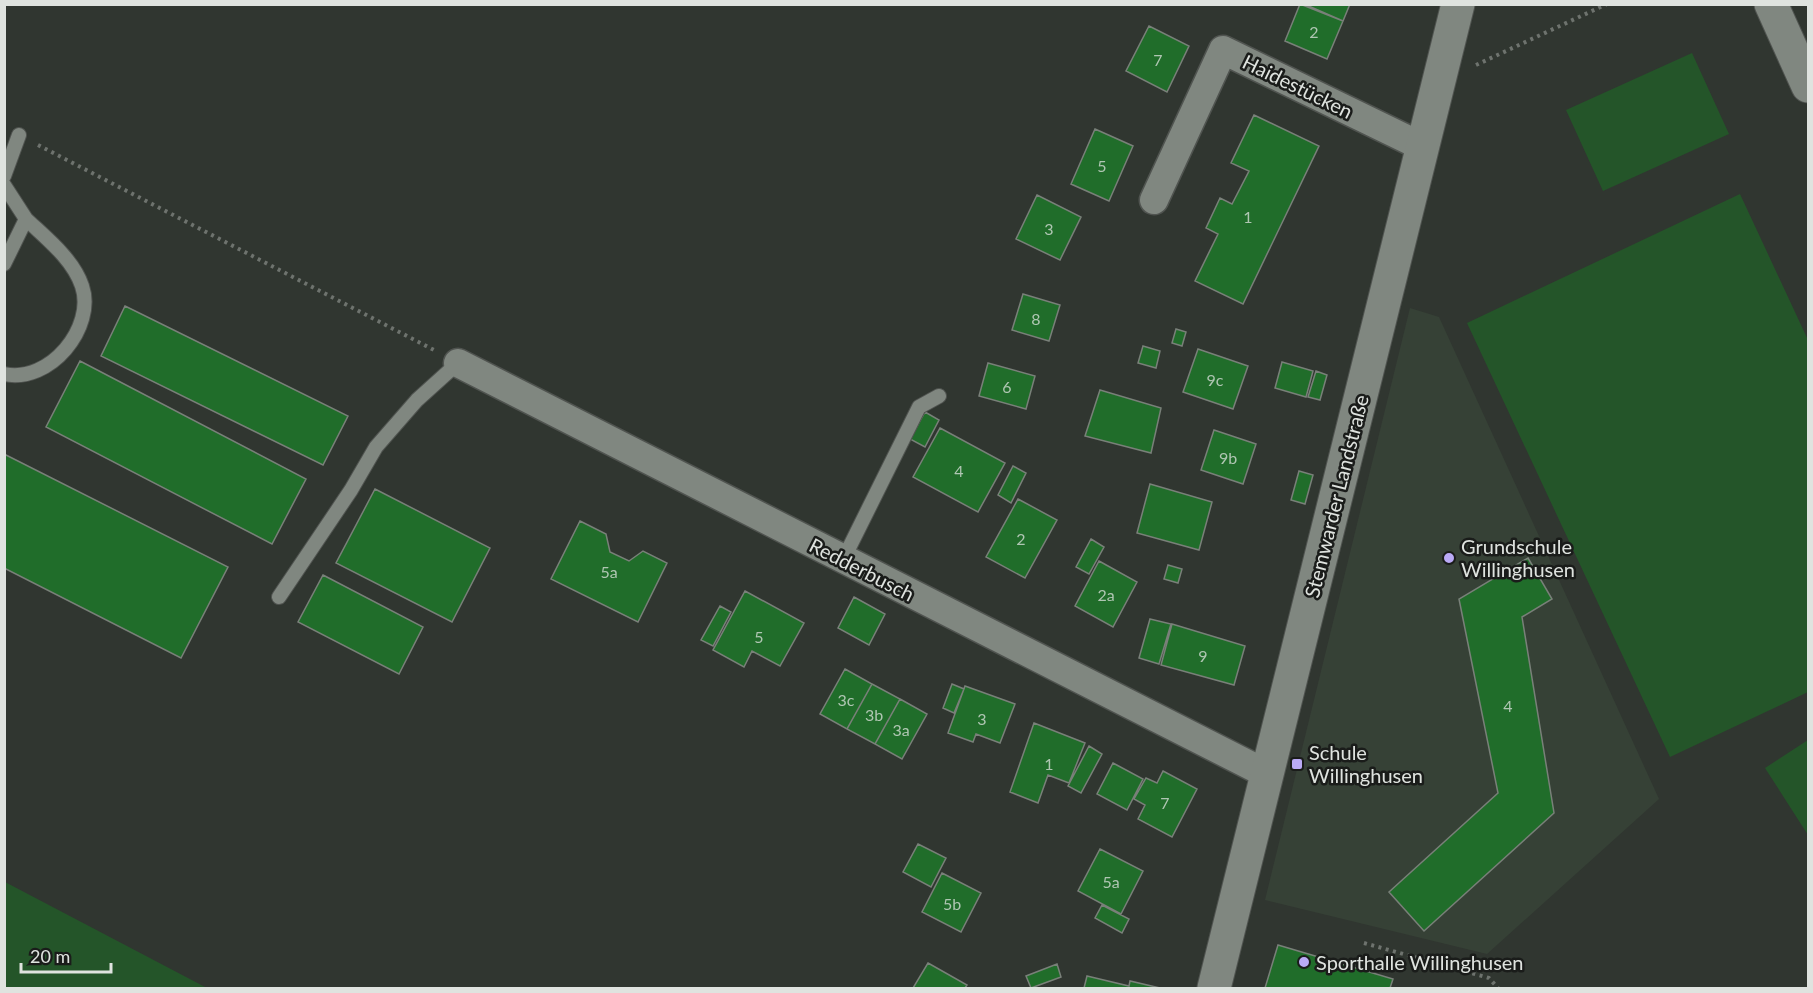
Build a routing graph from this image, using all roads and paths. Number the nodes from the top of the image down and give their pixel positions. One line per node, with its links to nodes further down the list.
1 (1458, 4): 7 (street, Stemwarder Landstraße)
2 (1607, 4): 4 (path)
3 (1771, 4): 5 (street)
4 (1472, 69)
5 (1809, 86)
6 (20, 135): 8 (lane); 13 (path)
7 (1423, 147): 10 (street, Haidestücken); 18 (street, Stemwarder Landstraße)
8 (4, 176)
9 (4, 185): 11 (lane)
10 (1155, 200)
11 (26, 219): 12 (lane); 14 (lane)
12 (4, 264)
13 (458, 363): 16 (street, Redderbusch); 17 (lane)
14 (4, 374)
15 (939, 396): 16 (lane)
16 (843, 560): 18 (street, Redderbusch)
17 (279, 597)
18 (1266, 774): 20 (street, Stemwarder Landstraße)
19 (1364, 943): 21 (path)
20 (1214, 988)
21 (1498, 988)

